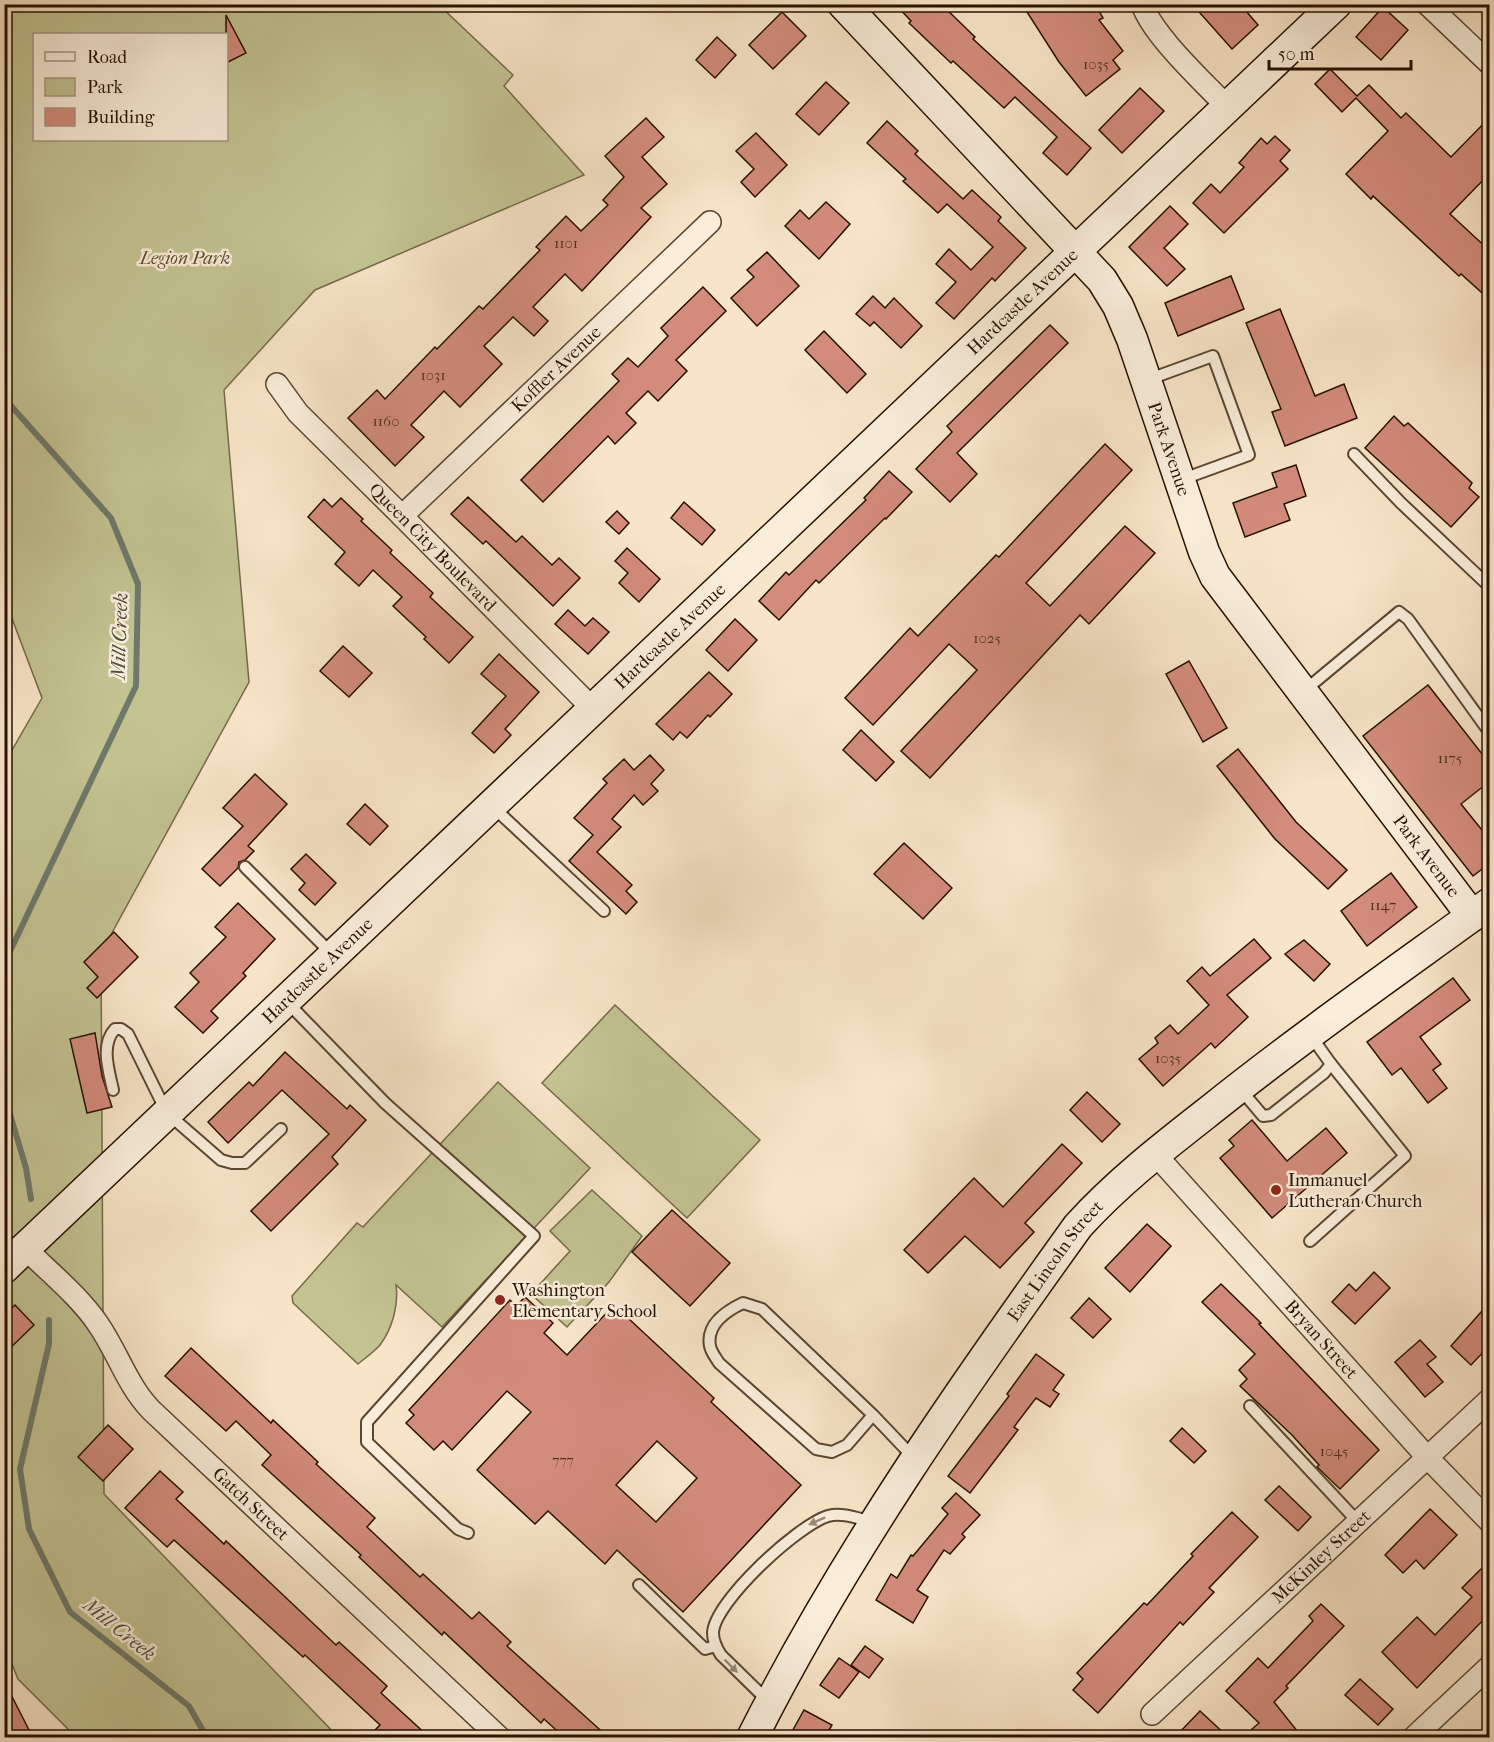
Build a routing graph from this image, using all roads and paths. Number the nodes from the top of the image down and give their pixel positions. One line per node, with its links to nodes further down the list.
1 (843, 4): 8 (street, Park Avenue)
2 (1142, 4): 6 (street)
3 (1336, 4): 6 (street, Hardcastle Avenue)
4 (1427, 4): 5 (street)
5 (1490, 64)
6 (1228, 108): 8 (street, Hardcastle Avenue)
7 (710, 222): 13 (street, Koffler Avenue)
8 (1076, 250): 9 (street, Park Avenue); 16 (street, Hardcastle Avenue)
9 (1146, 381): 12 (street, Park Avenue); 12 (lane)
10 (277, 384): 13 (street, Queen City Boulevard)
11 (1354, 454): 14 (lane)
12 (1180, 481): 15 (street, Park Avenue)
13 (402, 516): 16 (street, Queen City Boulevard)
14 (1490, 587)
15 (1302, 693): 17 (lane); 20 (street, Park Avenue)
16 (593, 710): 18 (street, Hardcastle Avenue)
17 (1490, 733)
18 (492, 806): 21 (lane); 22 (street, Hardcastle Avenue)
19 (245, 867): 22 (lane)
20 (1481, 910): 24 (street, East Lincoln Street)
21 (604, 911)
22 (334, 956): 23 (street, Hardcastle Avenue)
23 (285, 1001): 28 (street, Hardcastle Avenue); 41 (lane)
24 (1309, 1033): 25 (lane); 26 (street, East Lincoln Street)
25 (1331, 1064): 26 (lane); 31 (lane)
26 (1238, 1087): 30 (street, East Lincoln Street)
27 (113, 1090): 28 (lane)
28 (167, 1113): 29 (lane); 32 (street, Hardcastle Avenue)
29 (281, 1130)
30 (1155, 1154): 36 (street, Bryan Street); 37 (street, East Lincoln Street)
31 (1310, 1241)
32 (15, 1258): 47 (street, Gatch Street)
33 (1490, 1399): 36 (street, McKinley Street)
34 (1250, 1406): 39 (lane)
35 (873, 1415): 35 (lane); 37 (lane)
36 (1427, 1457): 39 (street, McKinley Street); 40 (street, Bryan Street)
37 (916, 1460): 38 (street, East Lincoln Street)
38 (874, 1522): 43 (lane, one-way to 43); 45 (street, East Lincoln Street)
39 (1358, 1522): 46 (street, McKinley Street)
40 (1490, 1522)
41 (468, 1533)
42 (639, 1585): 43 (lane)
43 (716, 1646): 45 (lane, one-way to 45)
44 (1490, 1666): 49 (street)
45 (770, 1703): 48 (street, East Lincoln Street)
46 (1152, 1714)
47 (500, 1737)
48 (752, 1737)
49 (1413, 1737)

